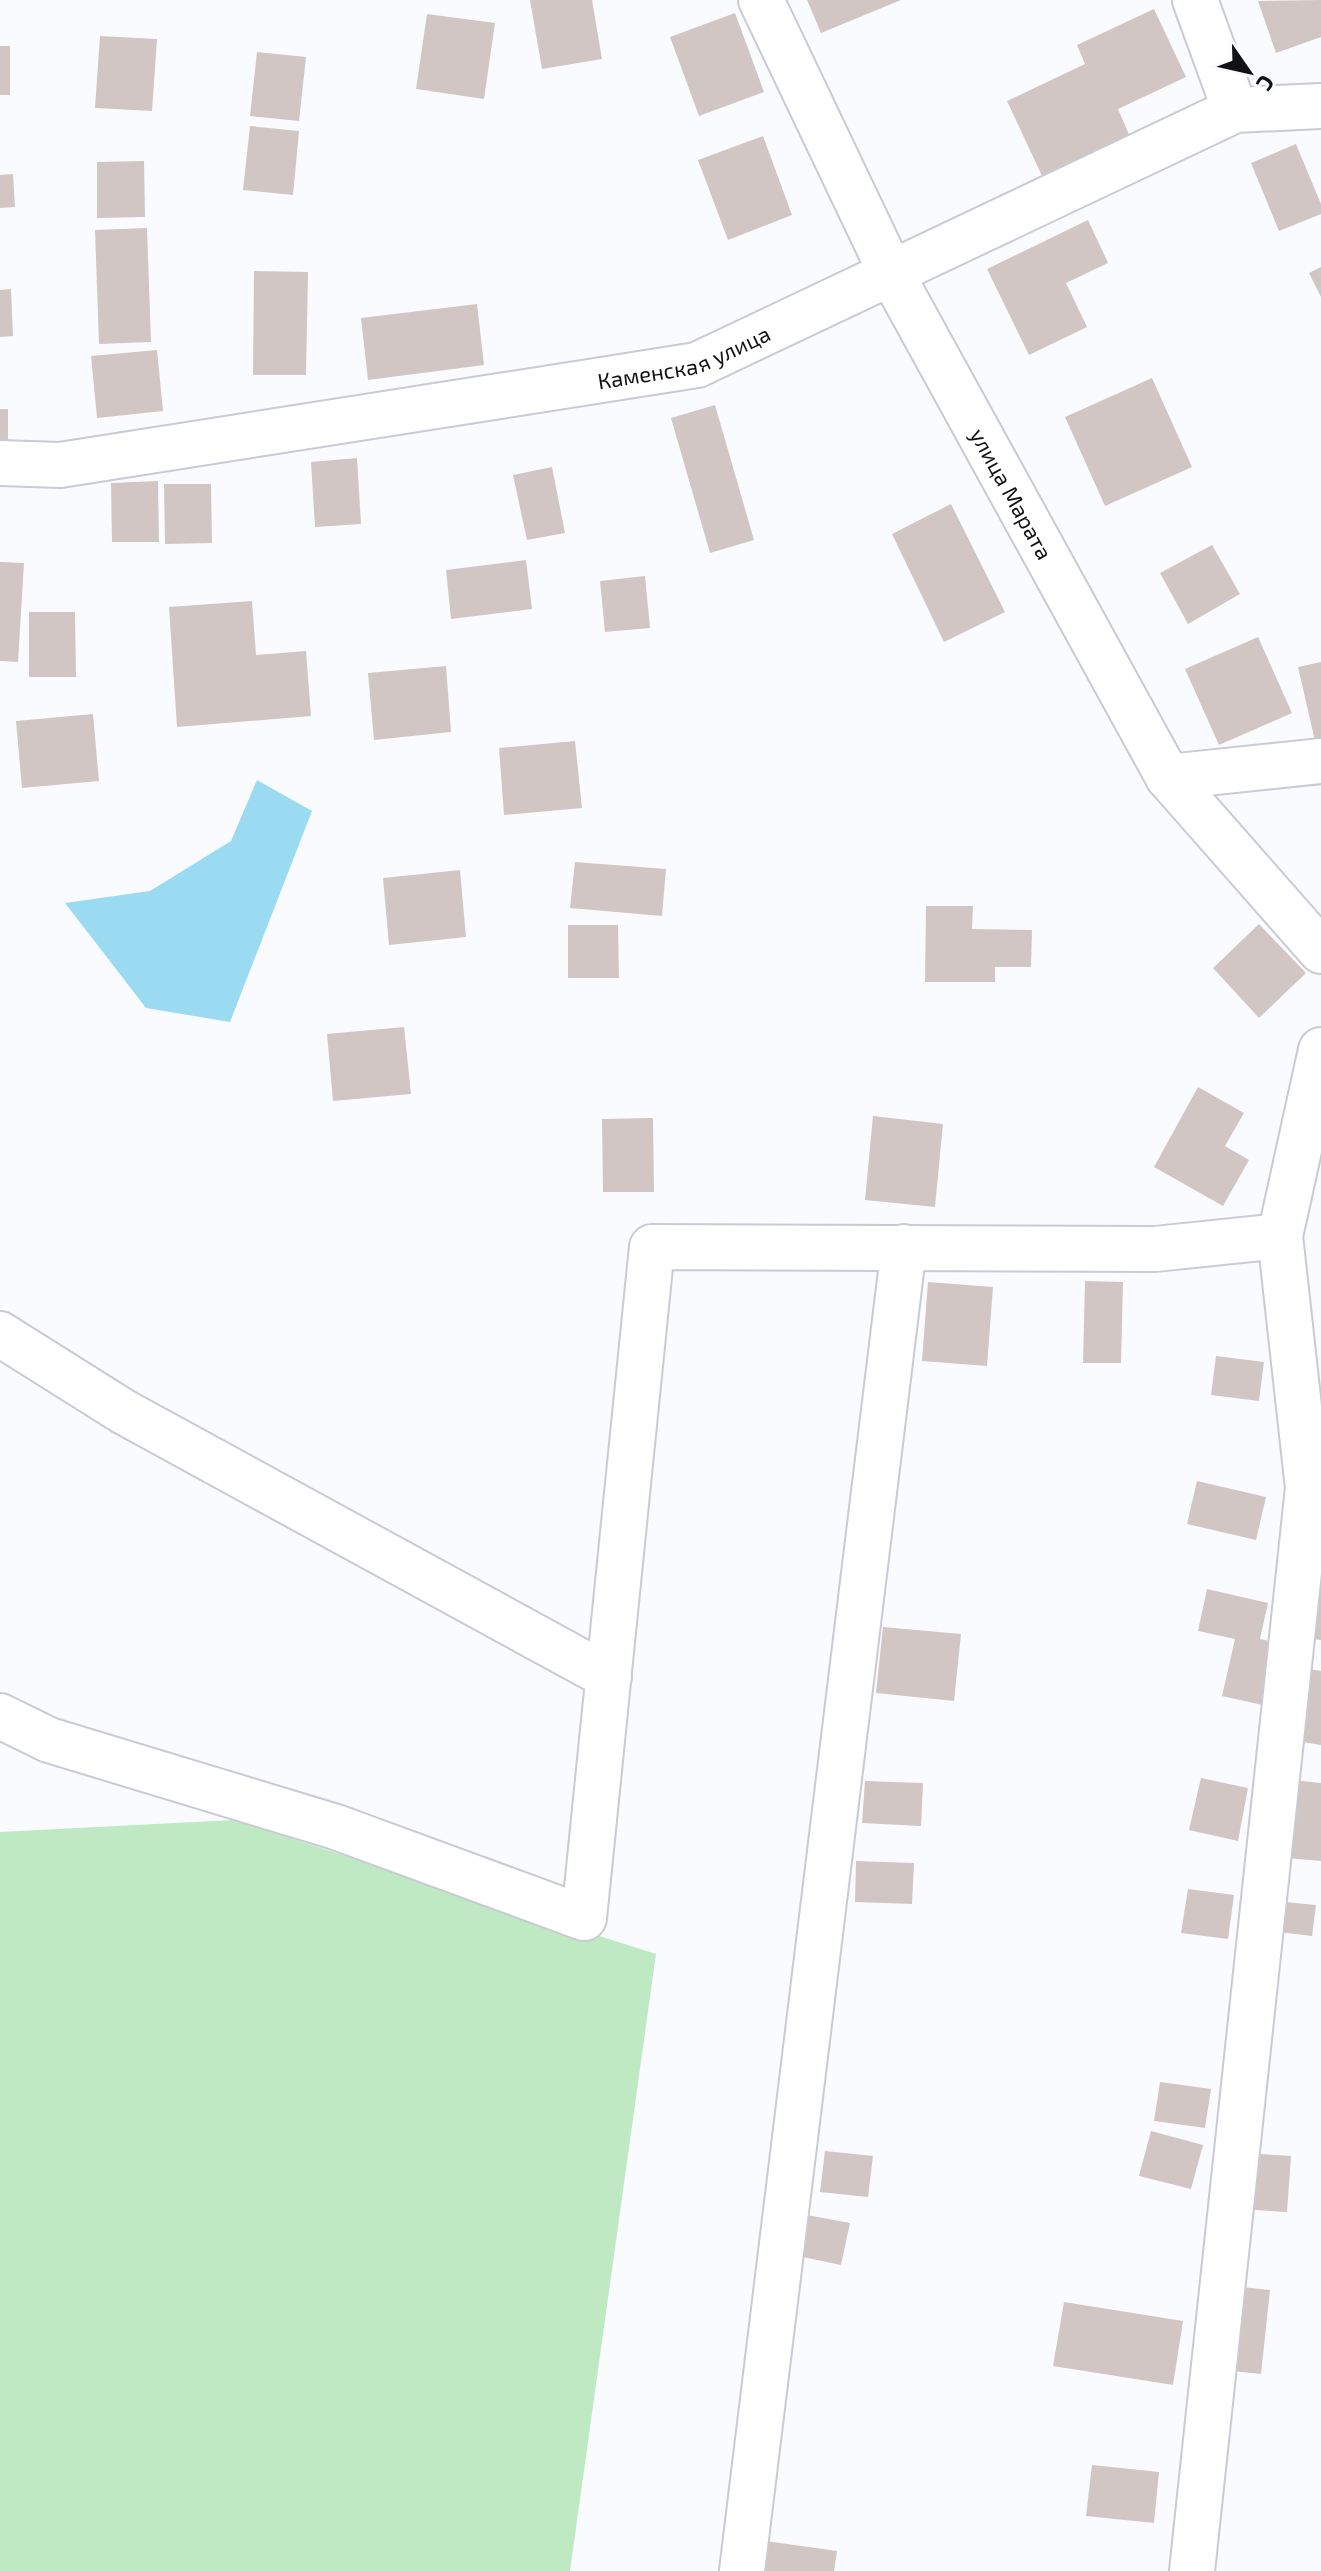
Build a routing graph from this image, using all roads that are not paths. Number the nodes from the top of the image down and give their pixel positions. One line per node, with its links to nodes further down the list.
1 (761, 0): 5 (street, улица Марата)
2 (1195, 0): 4 (street)
3 (1321, 106): 4 (street, Каменская улица)
4 (1235, 110): 5 (street, Каменская улица)
5 (891, 273): 6 (street, Каменская улица); 8 (street, улица Марата)
6 (0, 463)
7 (1321, 761): 8 (street)
8 (1168, 777): 9 (street, улица Марата)
9 (1321, 951)
10 (1321, 1050): 11 (street)
11 (1280, 1236): 12 (street); 14 (street)
12 (904, 1247): 15 (street); 17 (street)
13 (0, 1334): 15 (street)
14 (1314, 1493): 18 (street)
15 (609, 1677): 16 (street)
16 (0, 1716)
17 (742, 2571)
18 (1192, 2571)

